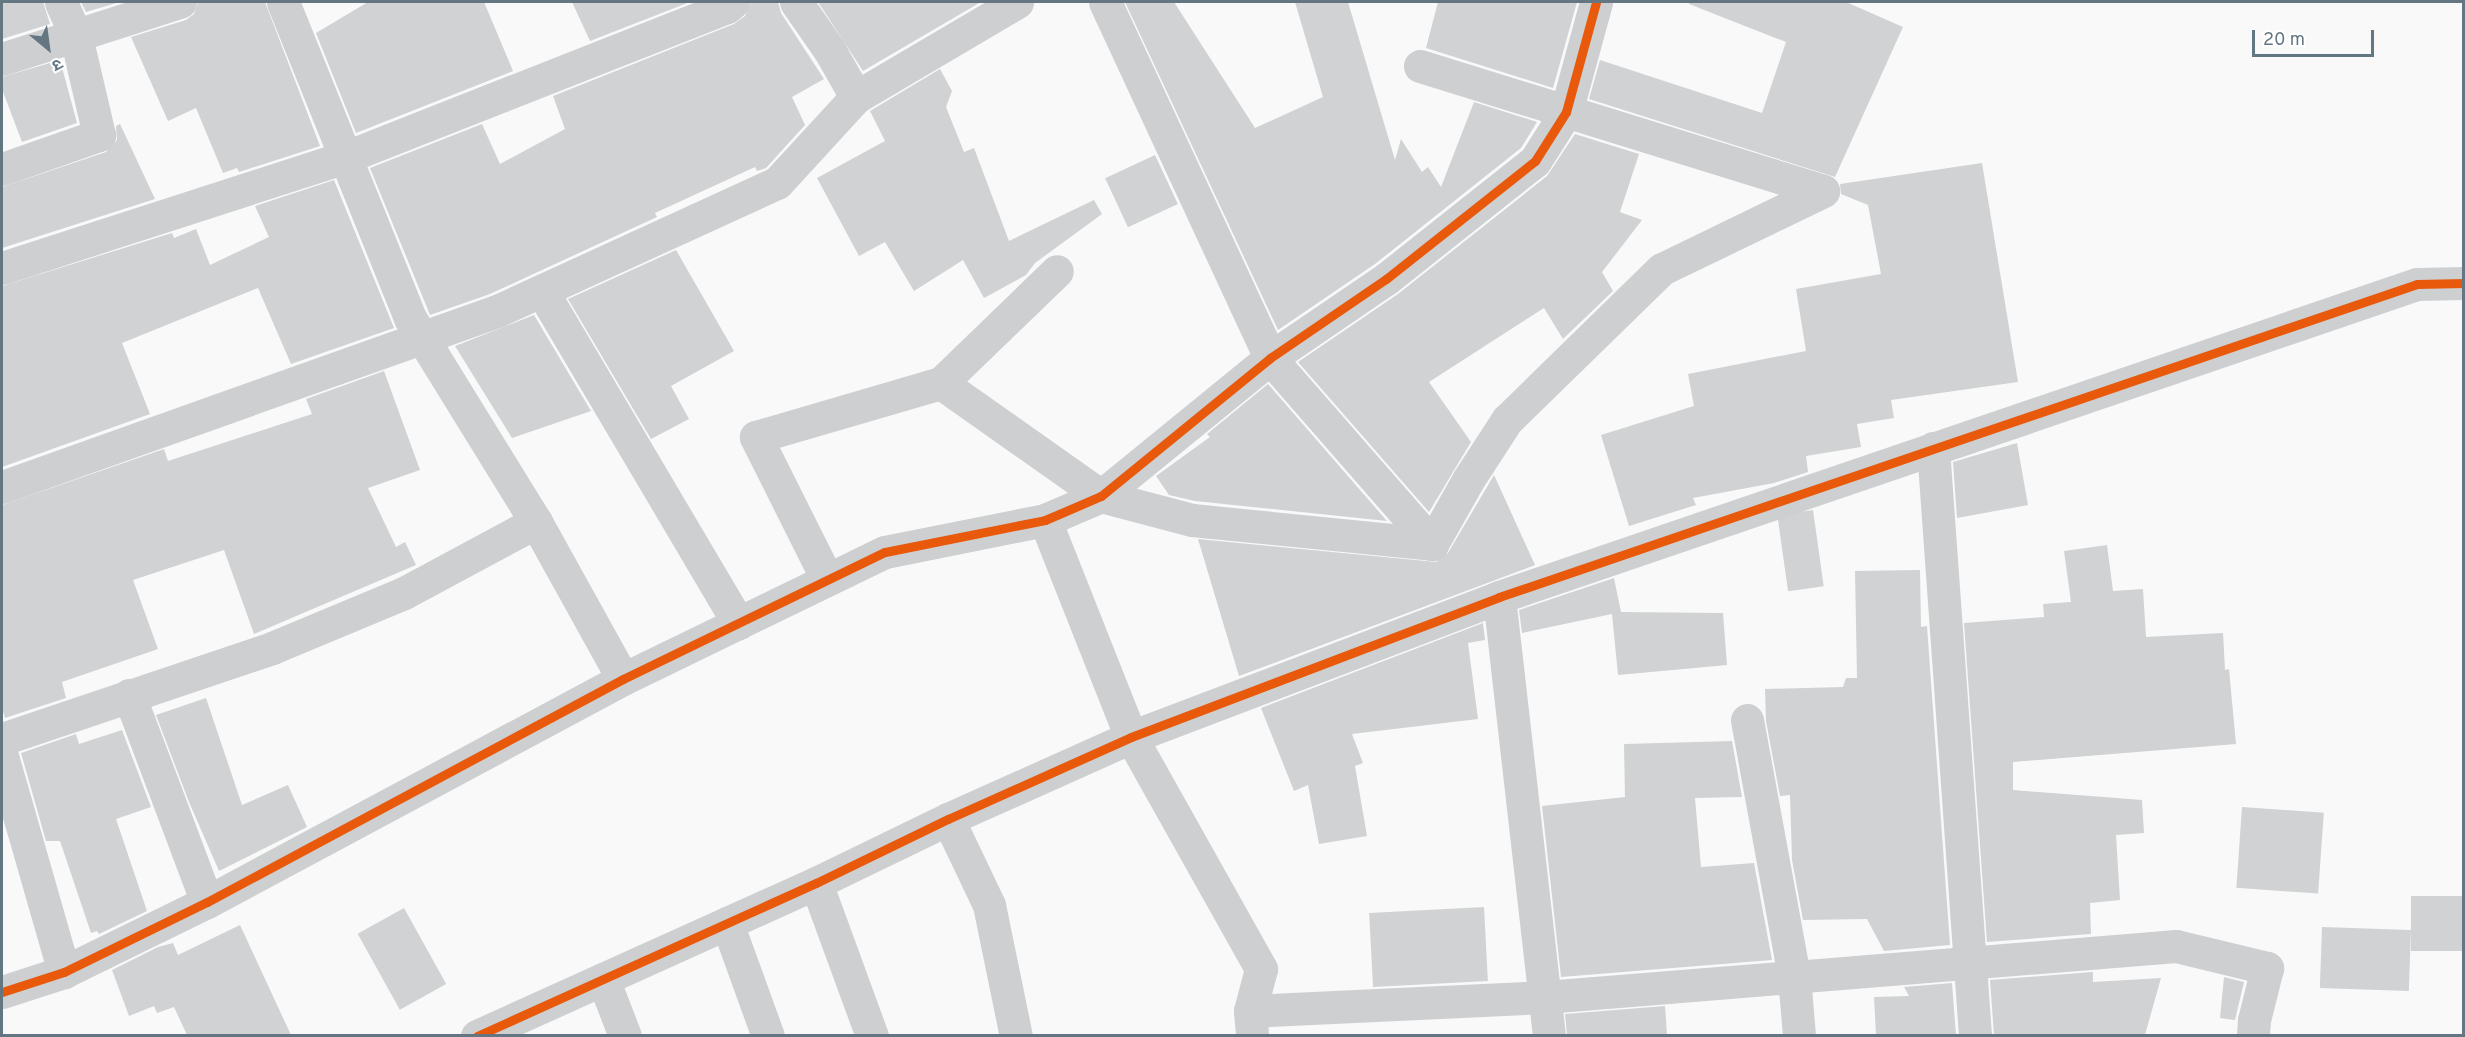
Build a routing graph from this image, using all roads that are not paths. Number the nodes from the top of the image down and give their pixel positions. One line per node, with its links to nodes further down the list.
1 (60, 2): 9 (street)
2 (180, 2): 9 (street)
3 (283, 2): 14 (street)
4 (733, 2): 14 (street)
5 (796, 2): 12 (street)
6 (1017, 2): 12 (street)
7 (1105, 2): 21 (street)
8 (1596, 2): 13 (street)
9 (76, 36): 10 (street); 15 (street)
10 (2, 59)
11 (1420, 66): 13 (street)
12 (856, 97): 19 (street)
13 (1566, 112): 21 (street); 28 (street)
14 (346, 157): 16 (street); 20 (street)
15 (2, 169)
16 (2, 268)
17 (1057, 271): 22 (street)
18 (2463, 283): 23 (street)
19 (542, 291): 20 (street); 31 (street)
20 (423, 339): 24 (street); 27 (street)
21 (1270, 358): 25 (street); 28 (street)
22 (941, 383): 25 (street); 29 (street)
23 (1933, 448): 30 (street); 42 (street)
24 (2, 488)
25 (1101, 496): 26 (street); 28 (street)
26 (1045, 520): 29 (street); 35 (street)
27 (536, 522): 32 (street); 33 (street)
28 (1432, 544)
29 (827, 579): 31 (street)
30 (1499, 597): 35 (street); 47 (street)
31 (738, 622): 32 (street)
32 (623, 679): 40 (street)
33 (129, 695): 36 (street); 40 (street)
34 (1747, 720): 44 (street)
35 (1131, 737): 38 (street); 48 (street)
36 (2, 739)
37 (2, 756): 43 (street)
38 (948, 819): 39 (street); 53 (street)
39 (816, 883): 41 (street); 52 (street)
40 (207, 902): 43 (street)
41 (727, 923): 45 (street); 51 (street)
42 (1971, 962): 44 (street); 56 (street); 57 (street)
43 (64, 972): 46 (street)
44 (1794, 976): 47 (street); 55 (street)
45 (603, 979): 49 (street); 50 (street)
46 (2, 992)
47 (1545, 997): 48 (street); 54 (street)
48 (1251, 1023)
49 (495, 1032)
50 (625, 1035)
51 (768, 1035)
52 (872, 1035)
53 (1016, 1035)
54 (1549, 1035)
55 (1798, 1035)
56 (1975, 1035)
57 (2253, 1035)

